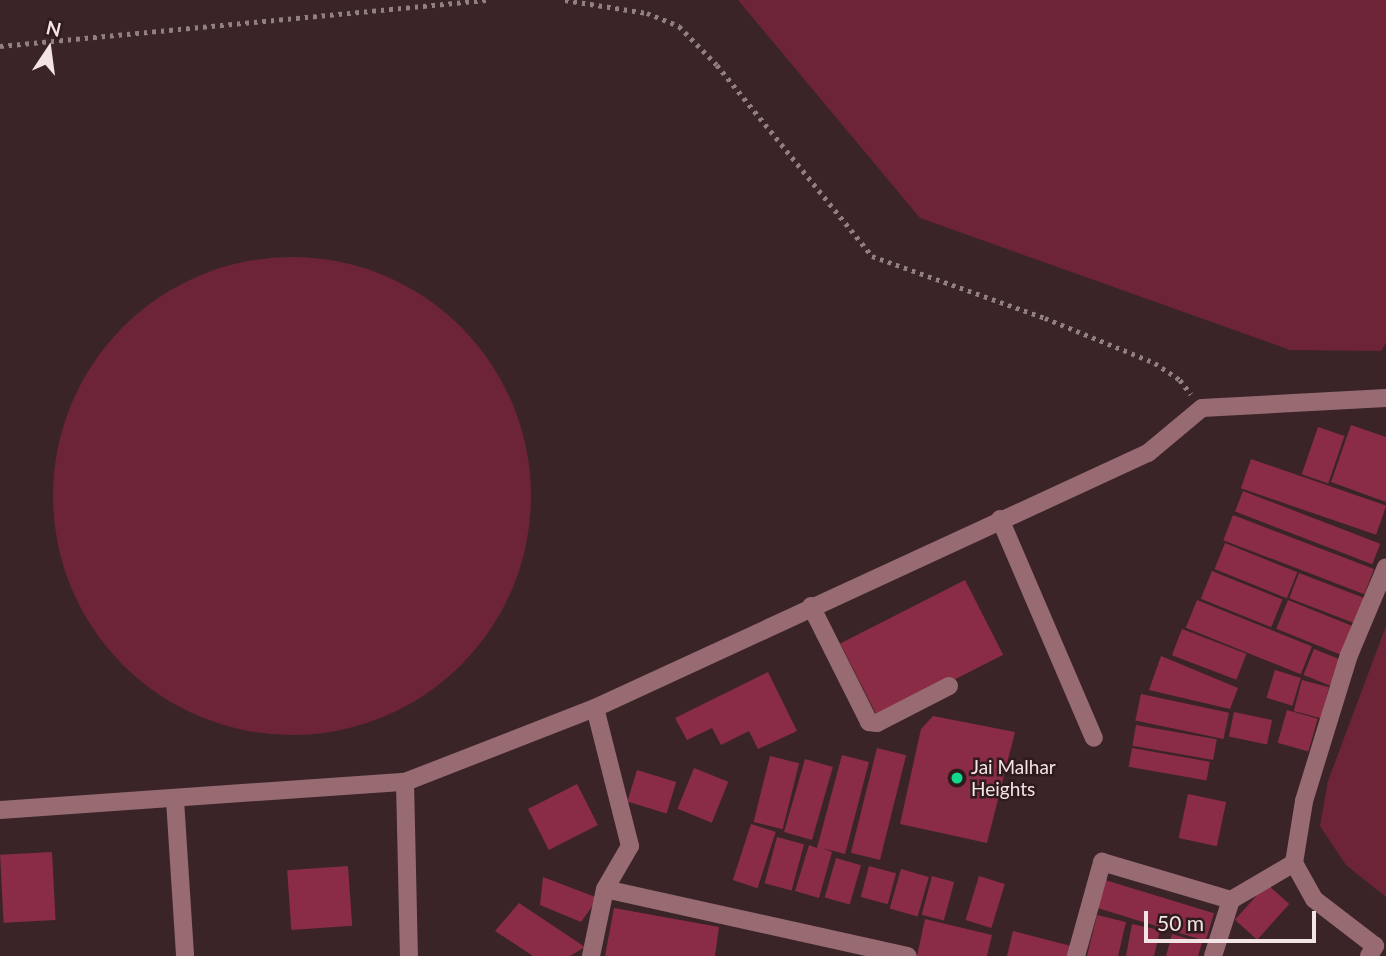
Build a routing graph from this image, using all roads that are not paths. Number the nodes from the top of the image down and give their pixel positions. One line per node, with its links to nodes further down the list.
1 (1386, 398): 2 (street)
2 (1000, 519): 4 (street); 7 (street)
3 (1386, 567): 11 (street)
4 (811, 606): 5 (street); 6 (street)
5 (949, 686)
6 (595, 708): 8 (street); 12 (street)
7 (1094, 738)
8 (405, 782): 9 (street); 16 (street)
9 (175, 800): 10 (street); 15 (street)
10 (0, 810)
11 (1294, 863): 13 (street); 14 (street)
12 (605, 889): 17 (street); 18 (street)
13 (1231, 900): 19 (street); 20 (street)
14 (1376, 950)
15 (184, 956)
16 (409, 956)
17 (591, 956)
18 (908, 956)
19 (1076, 956)
20 (1213, 956)

